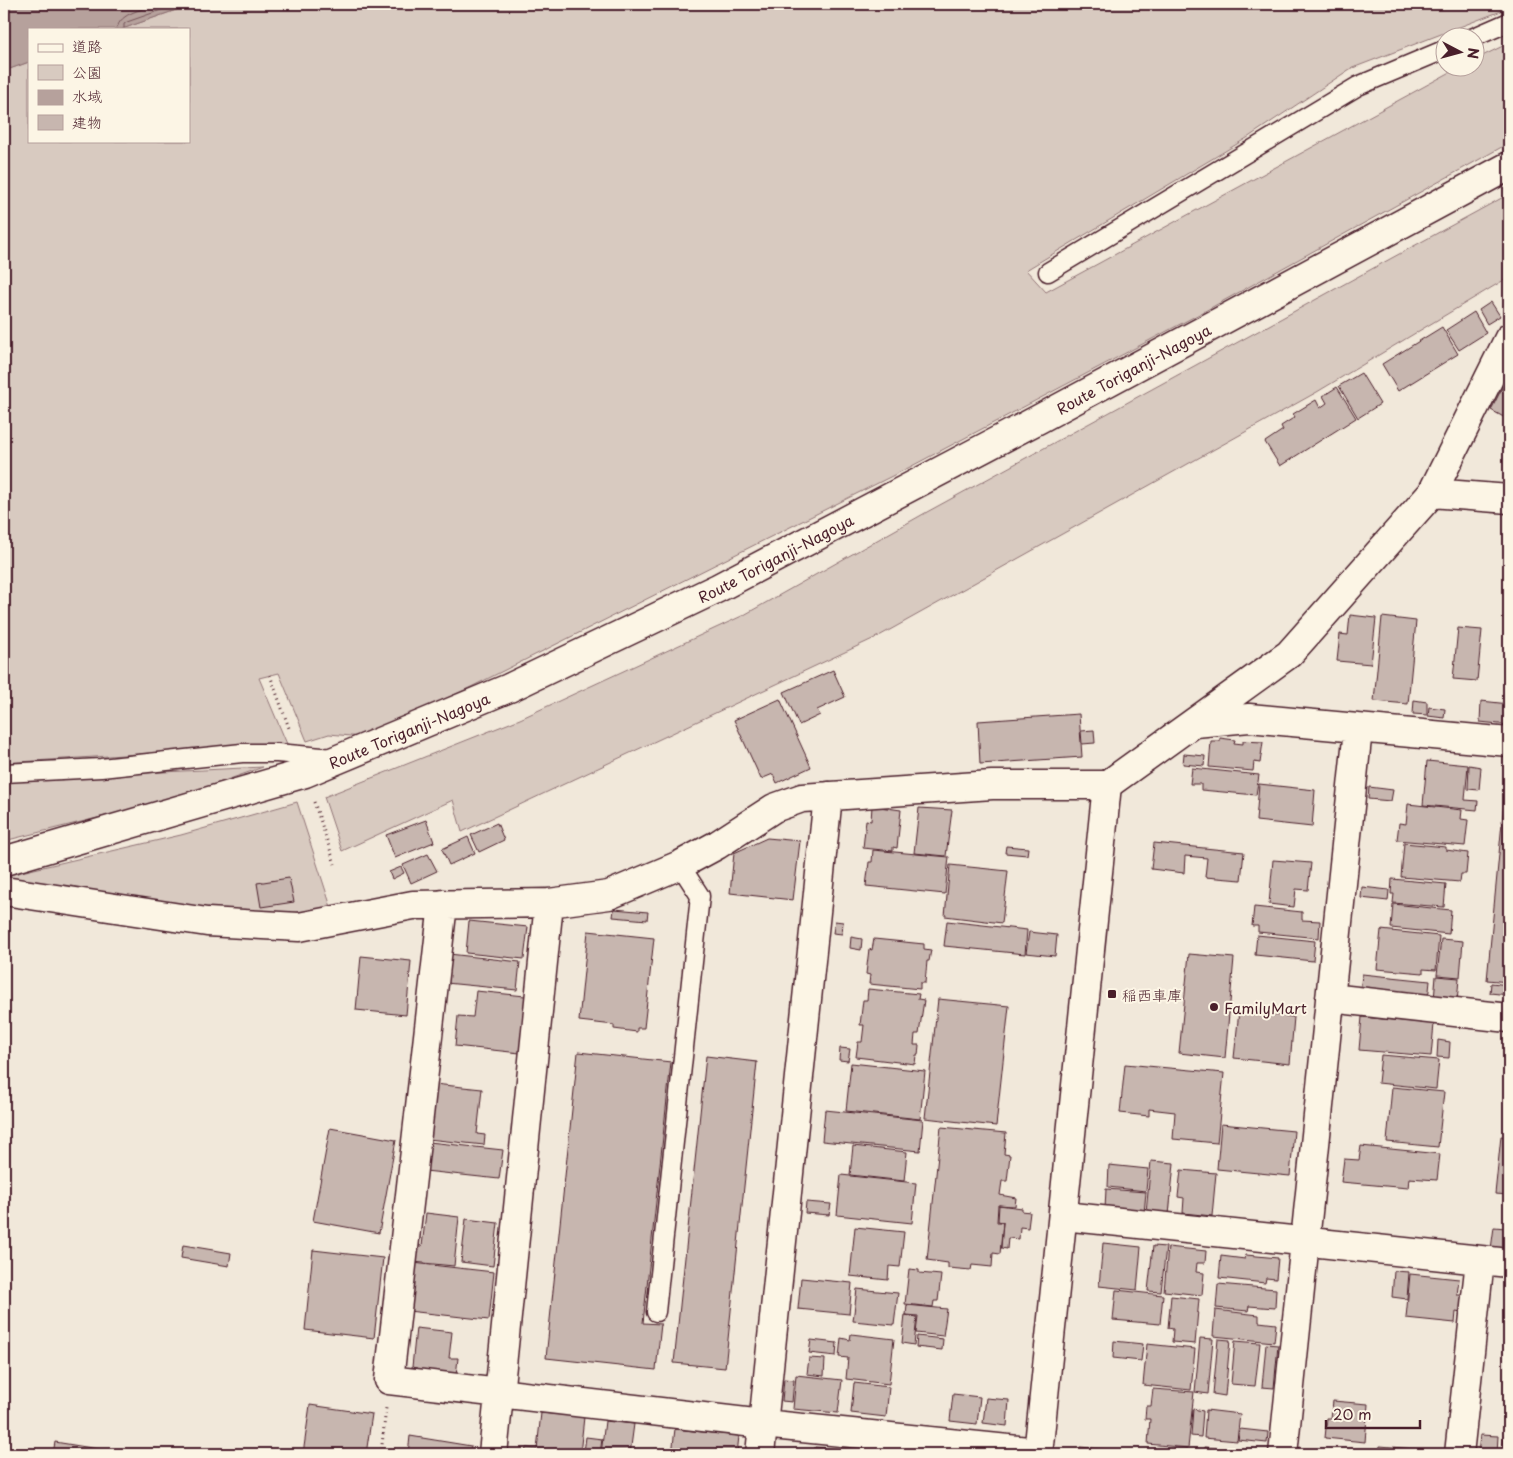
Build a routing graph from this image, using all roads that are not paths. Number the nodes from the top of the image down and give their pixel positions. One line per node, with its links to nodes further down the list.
1 (1509, 22): 2 (lane)
2 (1486, 32)
3 (1436, 53): 5 (lane)
4 (1509, 166): 12 (street, Route Toriganji-Nagoya)
5 (1048, 272)
6 (1509, 338): 7 (street)
7 (1432, 493): 8 (street); 9 (street)
8 (1509, 499)
9 (1192, 723): 10 (street); 14 (street)
10 (1358, 729): 11 (street); 21 (street)
11 (1509, 742)
12 (302, 764): 13 (lane); 16 (street, Route Toriganji-Nagoya)
13 (4, 773)
14 (1107, 785): 15 (street); 23 (street)
15 (828, 796): 17 (street); 29 (street)
16 (4, 861)
17 (680, 865): 19 (street); 27 (lane)
18 (4, 891): 20 (street)
19 (549, 903): 20 (street); 28 (street)
20 (443, 904): 28 (street)
21 (1330, 998): 22 (street); 24 (street)
22 (1509, 1018)
23 (1063, 1216): 24 (street); 30 (street)
24 (1305, 1241): 25 (street); 33 (street)
25 (1480, 1260): 26 (street); 34 (street)
26 (1509, 1263)
27 (656, 1312)
28 (499, 1393): 29 (street); 31 (street)
29 (763, 1424): 30 (street); 32 (street)
30 (1038, 1453)
31 (493, 1454)
32 (760, 1454)
33 (1283, 1454)
34 (1459, 1454)

